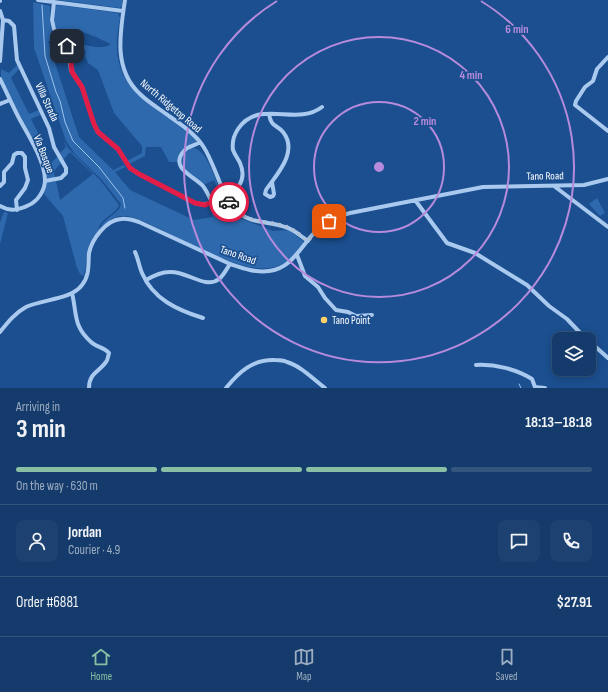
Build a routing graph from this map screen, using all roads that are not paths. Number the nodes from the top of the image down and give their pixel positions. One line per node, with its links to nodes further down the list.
1 (38, 0): 3 (street)
2 (125, 0): 5 (street, North Ridgetop Road)
3 (54, 2): 5 (street); 23 (street)
4 (0, 11): 6 (street)
5 (123, 11): 15 (street, North Ridgetop Road)
6 (3, 20): 8 (street); 17 (street, Villa Strada)
7 (608, 57): 14 (street)
8 (0, 61)
9 (0, 79): 10 (street, Via Bosque)
10 (10, 100): 11 (street); 17 (street, Via Bosque)
11 (0, 104)
12 (322, 107): 13 (street)
13 (269, 114): 18 (street); 21 (street)
14 (608, 131)
15 (200, 142): 21 (street, North Ridgetop Road); 23 (street)
16 (608, 179): 20 (street, Tano Road)
17 (45, 181): 25 (street, Via Bosque)
18 (272, 182)
19 (0, 186): 25 (street)
20 (554, 186): 22 (street, Tano Road); 26 (street)
21 (227, 196): 23 (street); 27 (street, North Ridgetop Road)
22 (415, 200): 27 (street, Tano Road); 36 (street)
23 (212, 202)
24 (0, 206): 25 (street)
25 (17, 210)
26 (608, 227)
27 (308, 241): 29 (street, Tano Road)
28 (135, 252): 31 (street)
29 (297, 254): 30 (street, Tano Road); 33 (street)
30 (230, 264): 31 (street); 32 (street, Tano Road)
31 (146, 280): 34 (street)
32 (72, 293): 35 (street, Tano Road); 40 (street)
33 (372, 315)
34 (203, 318)
35 (0, 332)
36 (579, 332)
37 (596, 347): 38 (street)
38 (608, 358)
39 (476, 365): 43 (street)
40 (89, 388)
41 (226, 388): 42 (street)
42 (325, 388)
43 (545, 388)

